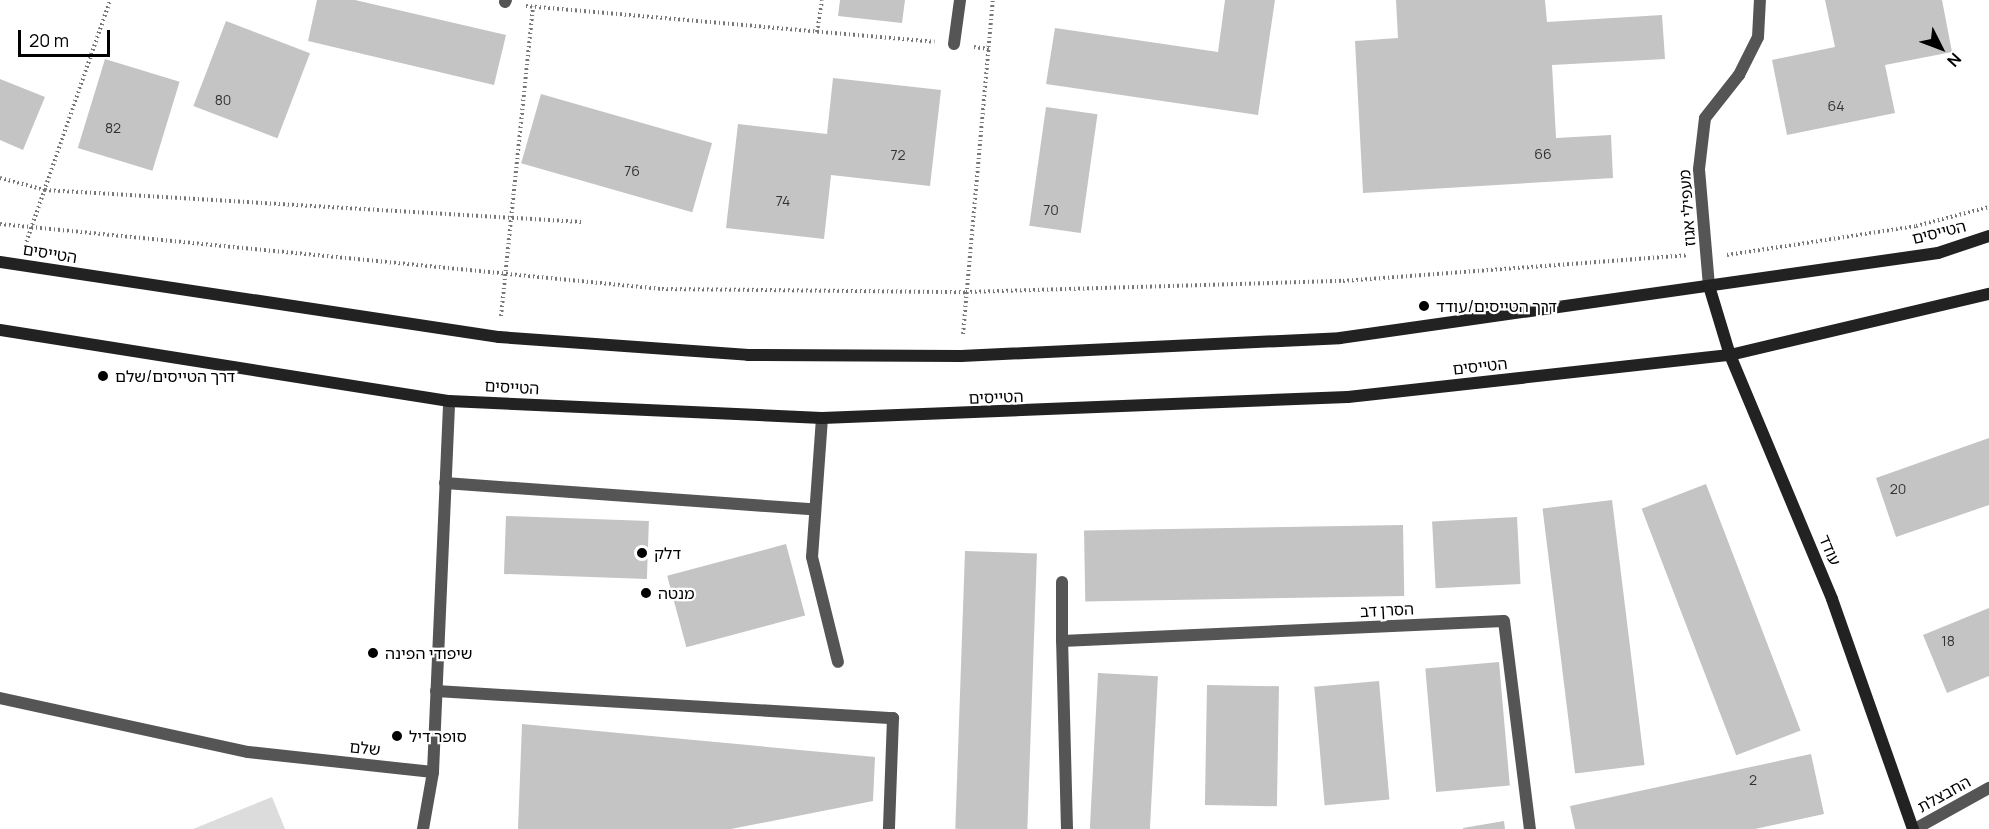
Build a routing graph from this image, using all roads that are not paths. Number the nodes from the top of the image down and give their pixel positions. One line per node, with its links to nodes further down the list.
1 (960, 0): 3 (street)
2 (1760, 0): 6 (street, מעפילי אגוז)
3 (954, 44)
4 (1989, 236): 6 (main road, הטייסים)
5 (0, 262): 6 (main road, הטייסים)
6 (1708, 286): 9 (main road, עודד)
7 (1989, 294): 9 (main road, הטייסים)
8 (0, 330): 10 (main road, הטייסים)
9 (1730, 355): 11 (main road, הטייסים); 25 (main road, עודד)
10 (449, 401): 11 (main road, הטייסים); 12 (street)
11 (822, 418): 13 (street)
12 (445, 483): 13 (street); 17 (street)
13 (812, 509): 16 (street)
14 (1062, 582): 15 (street)
15 (1062, 641): 23 (street); 24 (street, הסרן דב)
16 (838, 662)
17 (436, 691): 19 (street); 22 (street)
18 (0, 698): 19 (street, שלם)
19 (433, 772): 21 (street)
20 (1989, 788): 25 (street, החבצלת)
21 (423, 829)
22 (889, 829)
23 (1067, 829)
24 (1530, 829)
25 (1914, 829)

